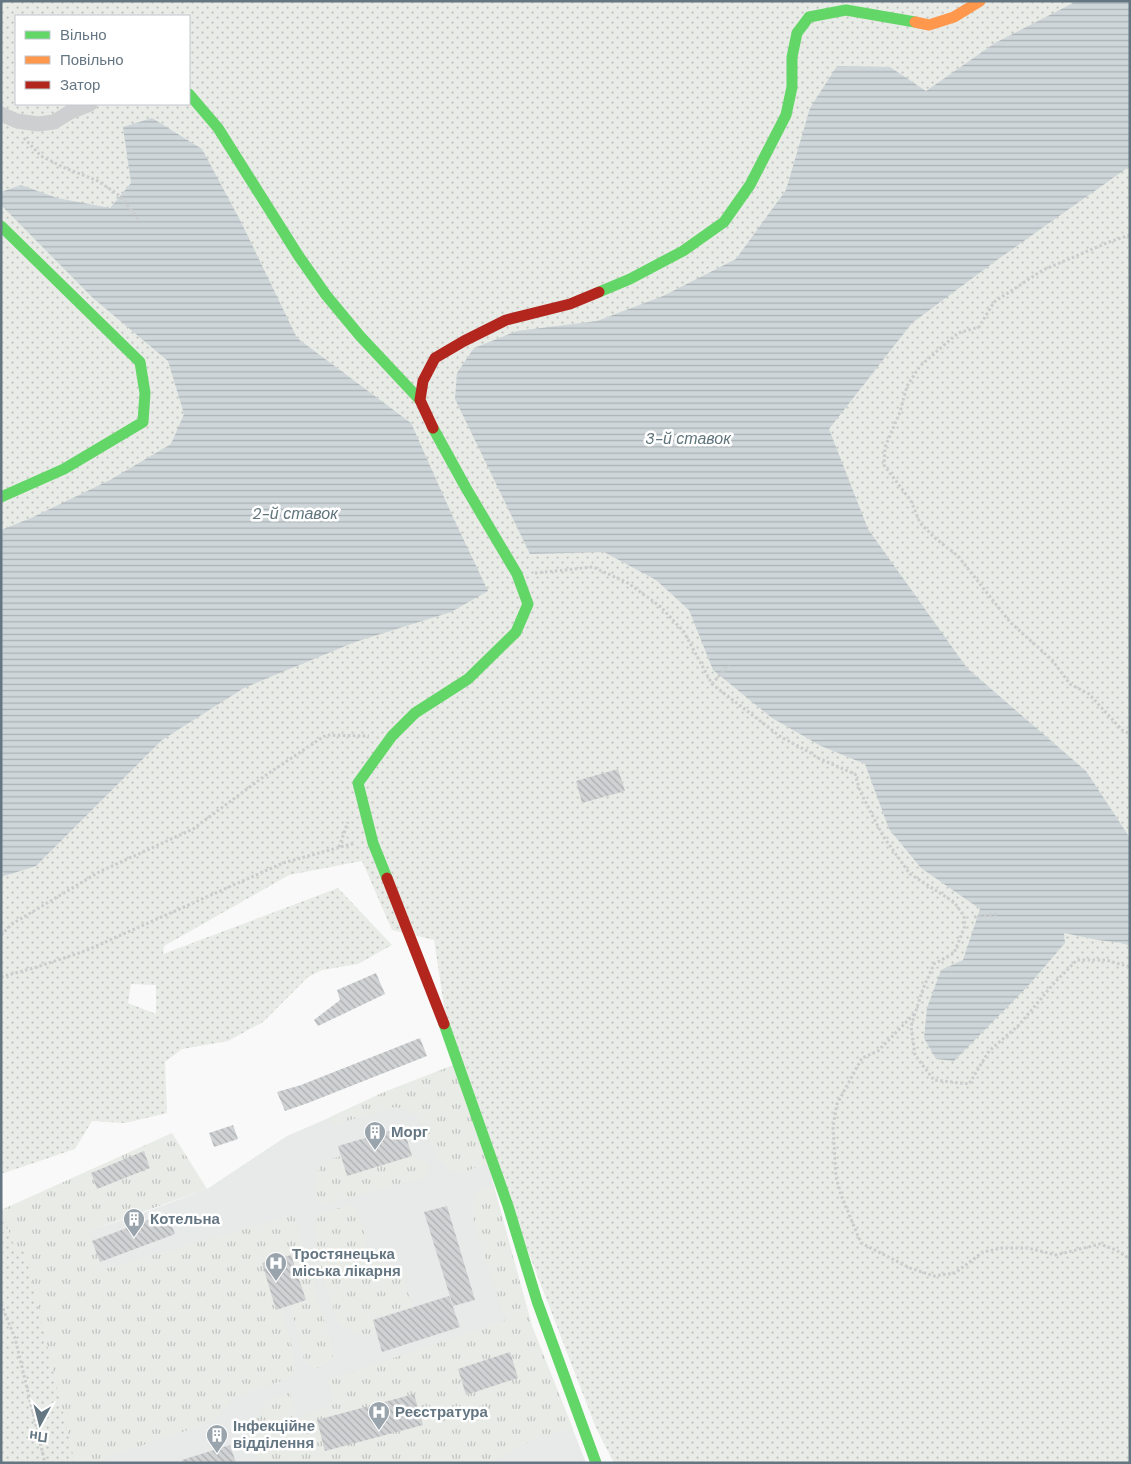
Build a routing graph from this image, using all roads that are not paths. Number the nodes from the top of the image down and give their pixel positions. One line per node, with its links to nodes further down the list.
1 (980, 1): 6 (street)
2 (190, 96): 6 (street)
3 (88, 105): 4 (street)
4 (1, 114)
5 (1, 226): 7 (street)
6 (420, 400): 8 (street)
7 (1, 497)
8 (596, 1463)

